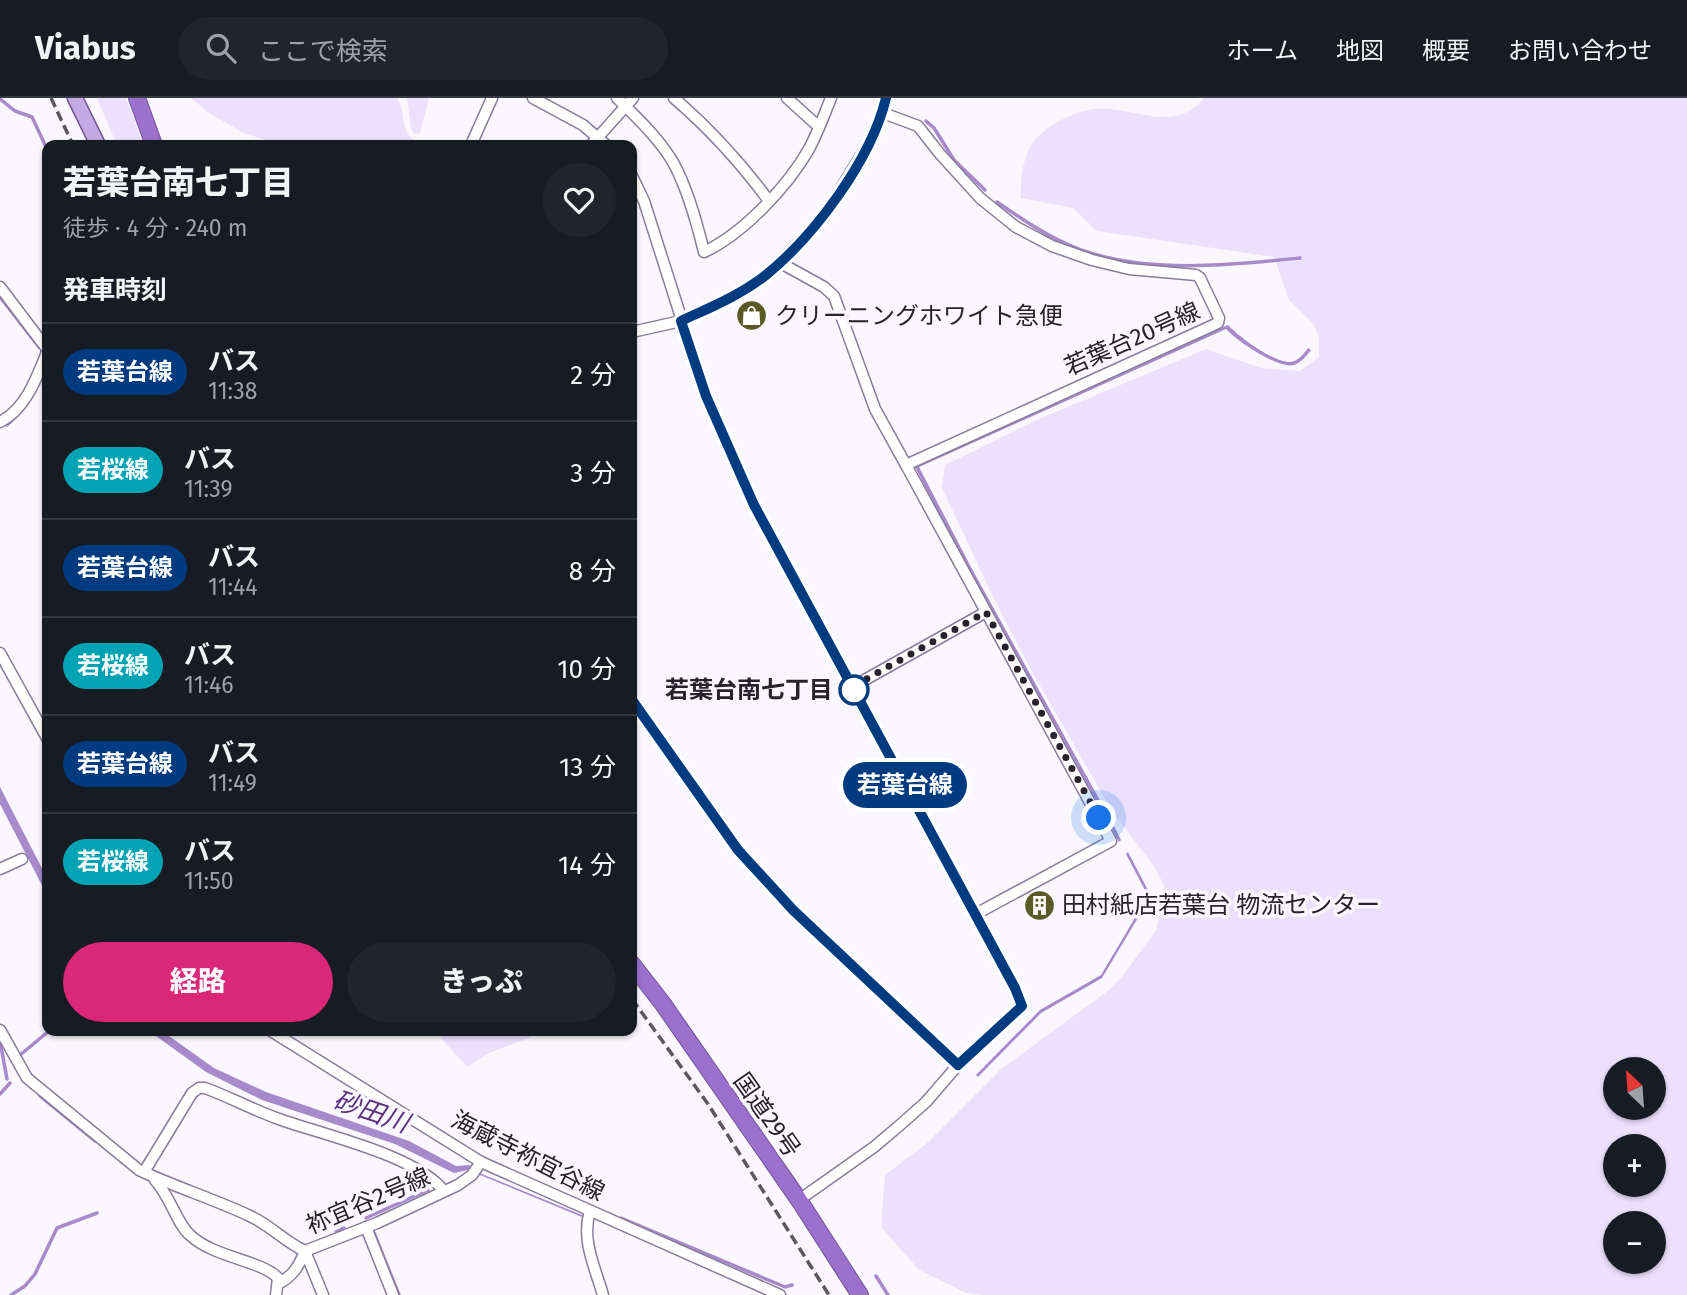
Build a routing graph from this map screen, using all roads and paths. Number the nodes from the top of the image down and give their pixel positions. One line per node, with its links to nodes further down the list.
1 (75, 98): 13 (main road)
2 (136, 98): 14 (highway)
3 (492, 98): 15 (street)
4 (533, 98): 16 (street)
5 (617, 98): 10 (street)
6 (674, 98): 19 (street)
7 (788, 98): 12 (street)
8 (831, 98): 12 (street)
9 (886, 98): 11 (street)
10 (630, 103): 17 (street); 19 (street)
11 (883, 113): 20 (street); 27 (street, 若葉台20号線)
12 (819, 127): 19 (street)
13 (96, 140)
14 (152, 140)
15 (473, 140)
16 (595, 140)
17 (600, 140)
18 (637, 186): 22 (street)
19 (769, 201)
20 (779, 262): 22 (street); 27 (street)
21 (0, 287): 24 (street)
22 (681, 321): 23 (street); 30 (street)
23 (637, 331)
24 (42, 343)
25 (42, 362): 26 (street)
26 (0, 422)
27 (905, 465): 28 (street)
28 (986, 612): 30 (street); 35 (street)
29 (0, 653): 32 (street)
30 (852, 687): 35 (street)
31 (637, 707): 39 (street)
32 (42, 729)
33 (22, 859): 34 (street)
34 (0, 869)
35 (974, 915): 39 (street)
36 (637, 970): 43 (highway, 国道29号)
37 (0, 1030): 41 (street)
38 (279, 1036): 40 (street, 海蔵寺祢宜谷線)
39 (958, 1065): 43 (street)
40 (481, 1162): 42 (street, 祢宜谷2号線); 44 (street, 海蔵寺祢宜谷線)
41 (149, 1175): 42 (street); 46 (street); 47 (street)
42 (444, 1191): 45 (street, 祢宜谷2号線)
43 (799, 1200): 52 (highway, 国道29号)
44 (590, 1211): 50 (street); 51 (street, 海蔵寺祢宜谷線)
45 (366, 1227): 46 (street, 祢宜谷2号線); 49 (street)
46 (305, 1251): 47 (street, 祢宜谷2号線); 48 (street)
47 (277, 1289)
48 (323, 1295)
49 (393, 1295)
50 (603, 1295)
51 (779, 1295)
52 (860, 1295)

